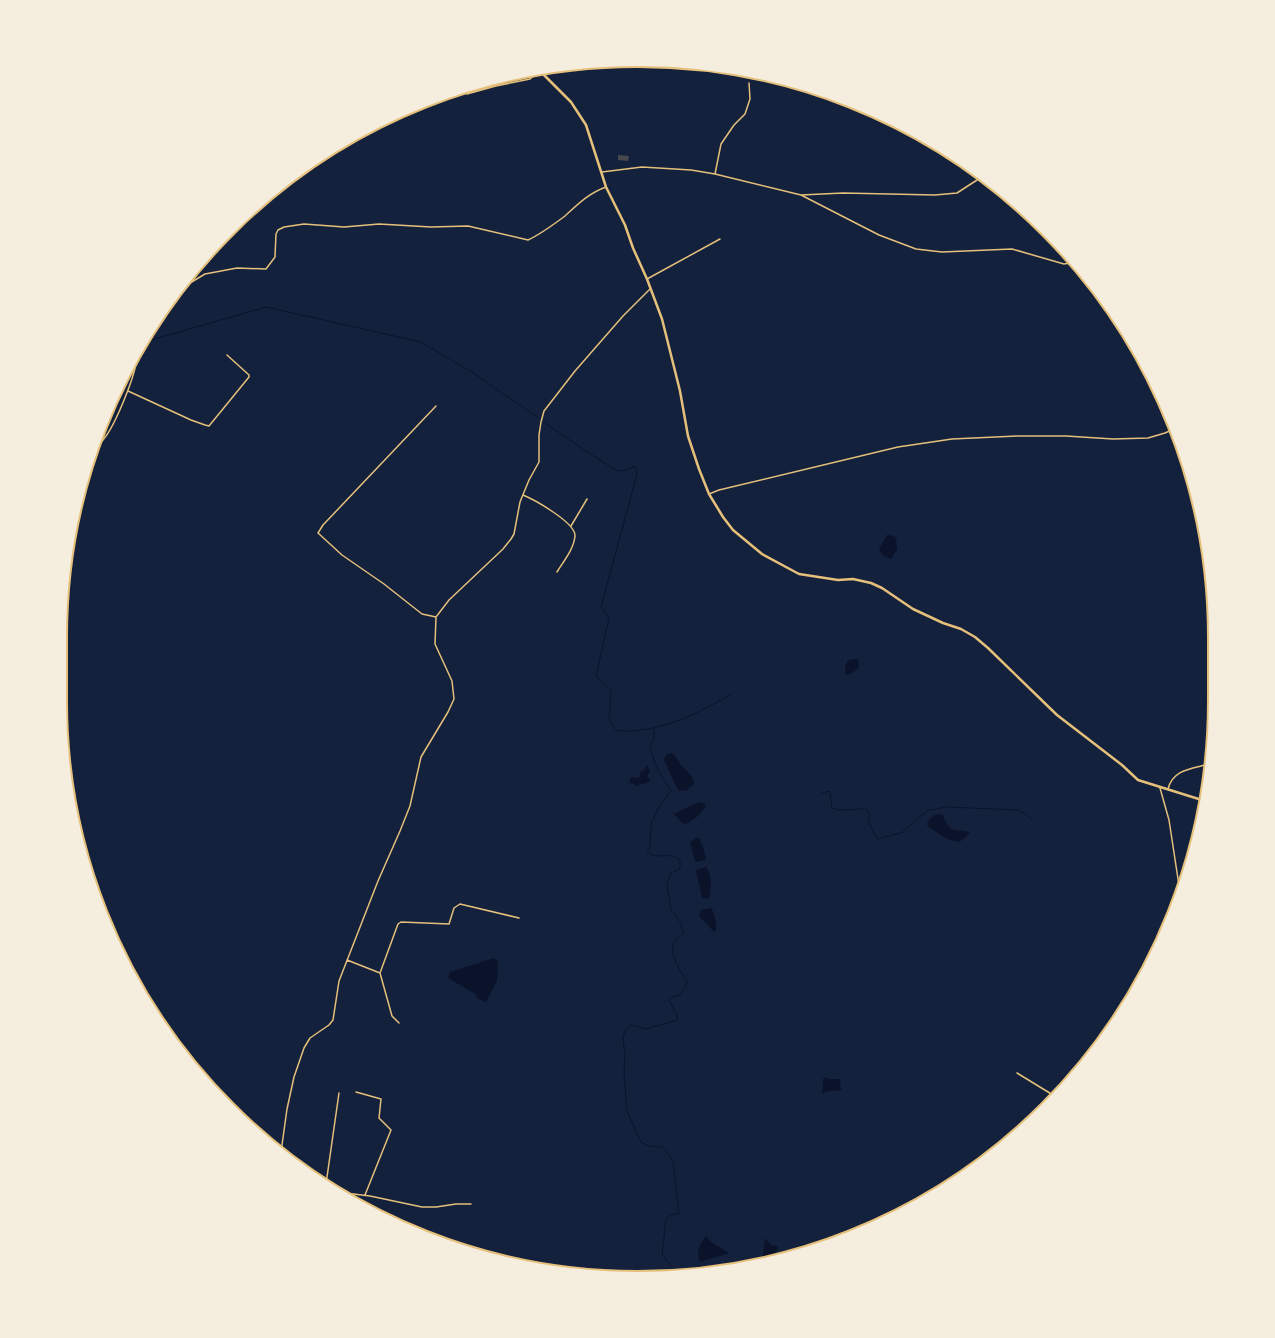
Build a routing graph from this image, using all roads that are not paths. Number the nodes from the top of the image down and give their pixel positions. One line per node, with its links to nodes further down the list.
1 (544, 75): 5 (main road)
2 (531, 77): 4 (street)
3 (749, 84): 6 (street)
4 (467, 94)
5 (600, 172): 6 (street); 8 (main road)
6 (715, 174): 9 (street)
7 (977, 180): 9 (street)
8 (606, 187): 12 (main road); 13 (street)
9 (801, 195): 11 (street)
10 (720, 240): 12 (street)
11 (1068, 263)
12 (648, 279): 14 (main road)
13 (193, 280)
14 (651, 288): 21 (main road); 22 (street)
15 (227, 356): 17 (street)
16 (136, 366): 17 (street)
17 (128, 391): 20 (street)
18 (436, 406): 26 (street)
19 (1169, 431): 21 (street)
20 (102, 441)
21 (709, 494): 28 (main road)
22 (523, 495): 24 (street); 26 (street)
23 (587, 499): 24 (street)
24 (571, 526): 25 (street)
25 (557, 572)
26 (436, 617): 33 (street)
27 (1204, 765): 29 (street)
28 (1160, 786): 29 (main road); 31 (street)
29 (1168, 789): 30 (main road)
30 (1199, 799)
31 (1179, 882)
32 (519, 918): 34 (street)
33 (347, 960): 34 (street); 40 (street)
34 (380, 973): 35 (street)
35 (399, 1023)
36 (1017, 1073): 39 (street)
37 (356, 1092): 43 (street)
38 (339, 1093): 41 (street)
39 (1051, 1094)
40 (282, 1146)
41 (327, 1179)
42 (349, 1193): 43 (street)
43 (365, 1195): 44 (street)
44 (471, 1204)

